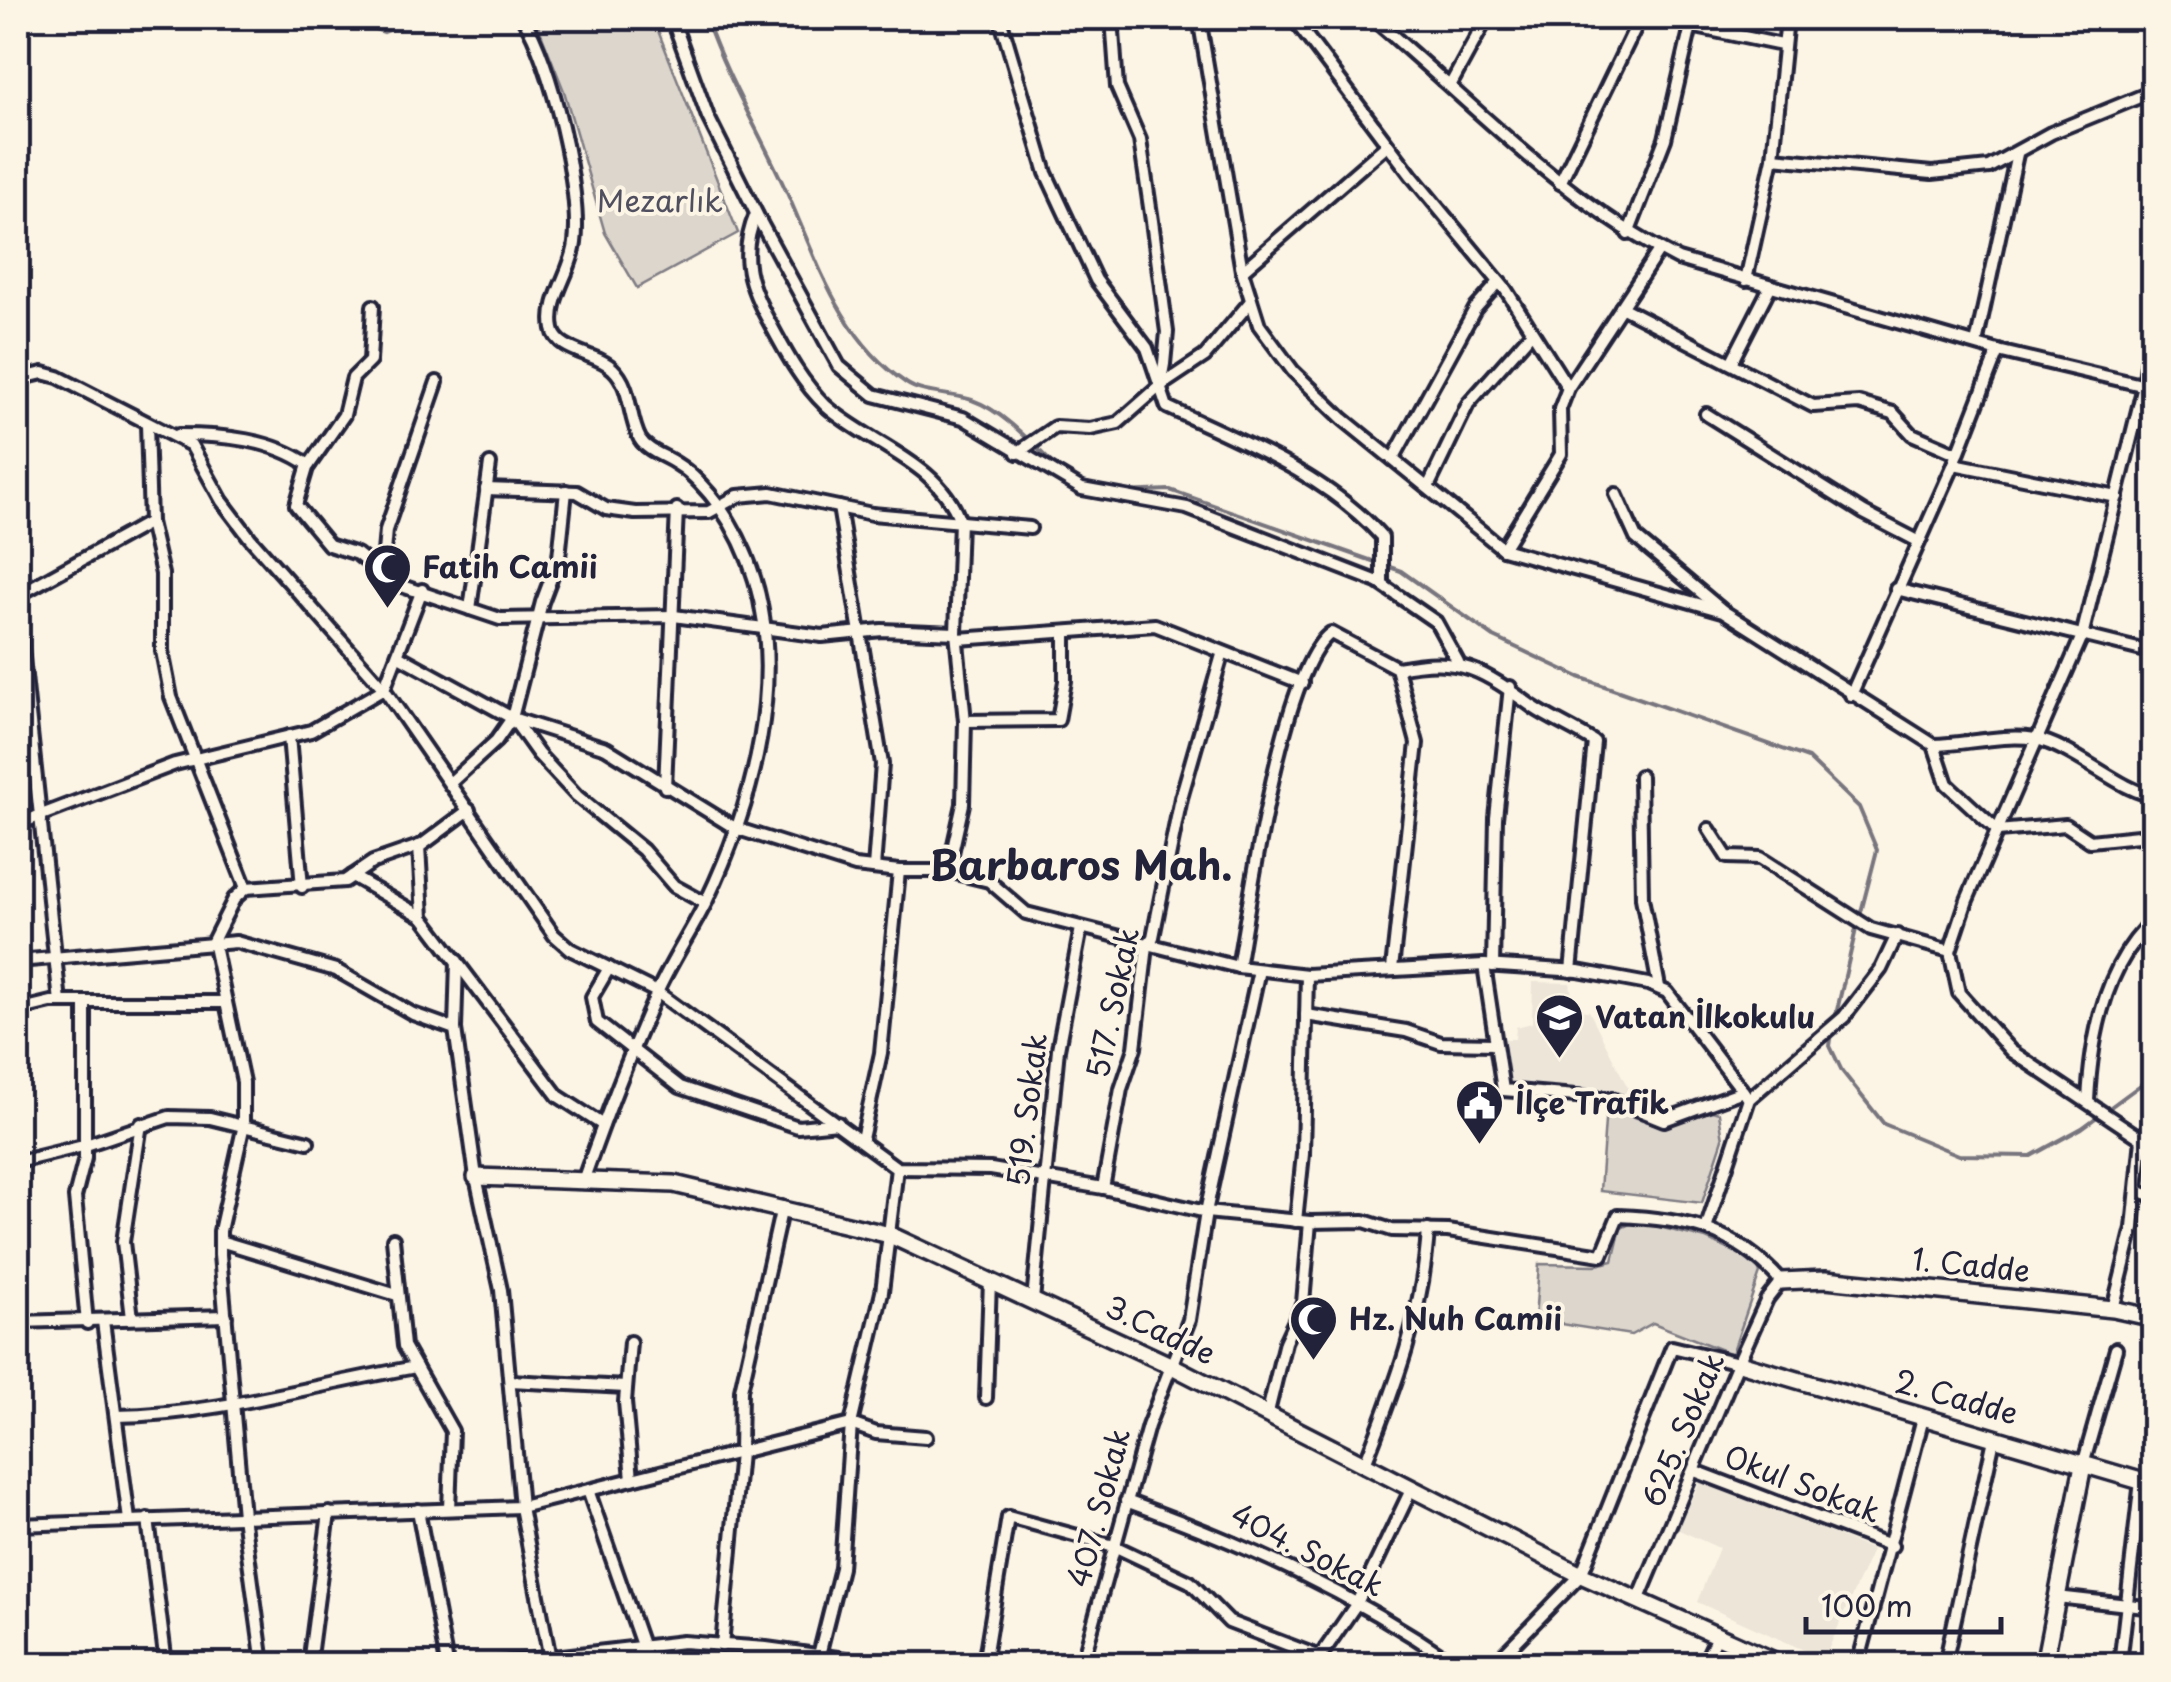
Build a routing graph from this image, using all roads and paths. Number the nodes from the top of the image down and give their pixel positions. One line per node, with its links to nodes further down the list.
1 (523, 18): 53 (street)
2 (672, 18): 20 (street)
3 (1000, 18): 37 (street)
4 (1112, 18): 37 (street)
5 (1198, 18): 23 (street)
6 (1293, 18): 16 (street)
7 (1372, 18): 14 (street)
8 (1487, 18): 14 (street)
9 (1640, 18): 19 (street)
10 (1676, 18): 12 (street)
11 (1786, 18): 13 (street)
12 (1692, 26): 13 (street); 21 (street)
13 (1782, 45): 18 (street)
14 (1452, 84): 19 (street)
15 (2154, 91): 17 (street)
16 (1387, 145): 23 (street); 25 (street)
17 (2016, 154): 18 (street); 32 (street)
18 (1772, 158): 24 (street)
19 (1560, 184): 21 (street)
20 (756, 214): 43 (street); 56 (street)
21 (1628, 234): 22 (street)
22 (1659, 250): 24 (street); 29 (street)
23 (1242, 271): 27 (street)
24 (1746, 280): 26 (street)
25 (1499, 282): 31 (street); 44 (street)
26 (1770, 286): 32 (street); 34 (street)
27 (1252, 301): 37 (street); 44 (street)
28 (372, 306): 47 (street)
29 (1621, 308): 34 (street); 39 (street)
30 (2154, 316): 38 (street)
31 (1532, 332): 39 (street); 48 (street)
32 (1976, 344): 33 (street)
33 (1998, 351): 38 (street); 45 (street)
34 (1731, 362): 45 (street)
35 (18, 379): 41 (street)
36 (436, 382): 61 (street)
37 (1160, 386): 43 (street); 62 (street)
38 (2148, 387): 52 (street)
39 (1568, 388): 60 (street)
40 (1706, 414): 59 (street)
41 (147, 424): 42 (street); 57 (street)
42 (178, 435): 47 (street); 83 (street)
43 (1020, 451): 62 (street)
44 (1393, 459): 48 (street)
45 (1956, 459): 52 (street); 59 (street)
46 (490, 464): 49 (street)
47 (309, 465): 61 (street)
48 (1428, 486): 60 (street)
49 (486, 489): 50 (street); 66 (street)
50 (566, 492): 55 (street); 70 (street)
51 (1616, 494): 67 (street)
52 (2117, 497): 75 (street)
53 (719, 506): 54 (street); 55 (street); 71 (street)
54 (839, 508): 56 (street); 72 (street)
55 (677, 509): 69 (street)
56 (960, 520): 58 (street); 74 (street)
57 (150, 522): 65 (street); 90 (street)
58 (1030, 528)
59 (1918, 540): 63 (street)
60 (1504, 549): 67 (street)
61 (382, 575): 64 (street)
62 (1382, 584): 79 (street)
63 (1896, 589): 75 (street); 84 (street)
64 (422, 590): 66 (street); 78 (street)
65 (18, 595)
66 (470, 608): 70 (street)
67 (1722, 611): 84 (street)
68 (18, 612): 96 (street)
69 (674, 616): 70 (street); 71 (street); 93 (street)
70 (541, 620): 85 (street)
71 (766, 631): 72 (street); 98 (street)
72 (860, 632): 74 (street); 103 (street)
73 (1065, 633): 74 (street); 77 (street); 86 (street)
74 (957, 636): 86 (street)
75 (2082, 636): 76 (street); 88 (street)
76 (2154, 653)
77 (1222, 655): 81 (street); 115 (street, 517. Sokak)
78 (399, 656): 83 (street); 85 (street)
79 (1458, 662): 80 (street); 82 (street)
80 (1397, 668): 81 (street); 123 (street)
81 (1302, 683): 121 (street)
82 (1510, 687): 120 (street); 125 (street)
83 (384, 689): 87 (street); 92 (street)
84 (1850, 694): 89 (street)
85 (512, 718): 92 (street); 93 (street); 109 (street)
86 (965, 721): 104 (street)
87 (289, 736): 90 (street); 108 (street)
88 (2036, 739): 89 (street); 94 (street); 100 (street)
89 (1934, 745): 100 (street)
90 (193, 760): 96 (street); 107 (street)
91 (1640, 776): 127 (street)
92 (450, 784): 95 (street)
93 (665, 787): 98 (street)
94 (2154, 795)
95 (469, 810): 102 (street); 122 (street)
96 (42, 816): 97 (street); 117 (street)
97 (18, 824)
98 (736, 828): 103 (street); 109 (street)
99 (1709, 830): 113 (street)
100 (1998, 832): 101 (street); 116 (street)
101 (2154, 840)
102 (419, 846): 106 (street); 110 (street)
103 (874, 868): 105 (street)
104 (948, 871): 105 (street); 112 (street)
105 (900, 872): 144 (street)
106 (352, 876): 108 (street); 110 (street)
107 (246, 888): 108 (street); 114 (street)
108 (302, 888)
109 (706, 902): 128 (street)
110 (423, 918): 119 (street)
111 (2154, 920): 138 (street)
112 (1082, 928): 115 (street); 152 (street, 519. Sokak)
113 (1897, 936): 116 (street); 137 (street)
114 (213, 941): 117 (street); 130 (street); 134 (street)
115 (1147, 946): 121 (street); 153 (street, 517. Sokak)
116 (1950, 951): 138 (street)
117 (56, 956): 118 (street); 129 (street)
118 (18, 961)
119 (456, 961): 134 (street); 142 (street)
120 (1488, 965): 123 (street); 125 (street); 135 (street)
121 (1238, 967): 124 (street)
122 (609, 968): 128 (street); 136 (street)
123 (1392, 969): 126 (street)
124 (1259, 970): 126 (street); 157 (street, 407. Sokak)
125 (1571, 971): 127 (street)
126 (1307, 975): 133 (street)
127 (1659, 987): 137 (street)
128 (657, 992): 136 (street); 140 (street)
129 (60, 1002): 131 (street); 132 (street)
130 (226, 1002): 131 (street); 143 (street)
131 (85, 1003): 147 (street)
132 (18, 1010)
133 (1306, 1015): 135 (street); 158 (street)
134 (455, 1029): 150 (street)
135 (1494, 1044): 137 (street)
136 (633, 1050): 140 (street); 142 (street)
137 (1746, 1095): 160 (street)
138 (2088, 1100): 145 (street)
139 (2154, 1116): 145 (street)
140 (839, 1123): 144 (street)
141 (141, 1124): 143 (street); 147 (street); 171 (street)
142 (603, 1125): 151 (street)
143 (243, 1129): 146 (street); 164 (street)
144 (862, 1139): 149 (street)
145 (2142, 1139): 154 (street)
146 (308, 1142)
147 (84, 1146): 148 (street); 175 (street)
148 (18, 1162)
149 (897, 1168): 152 (street); 162 (street)
150 (476, 1177): 151 (street, 3.Cadde); 181 (street)
151 (584, 1178): 156 (street, 3.Cadde)
152 (1044, 1178): 153 (street); 168 (street, 519. Sokak)
153 (1103, 1188): 157 (street)
154 (2137, 1191): 155 (street); 169 (street)
155 (2154, 1196)
156 (782, 1207): 162 (street, 3.Cadde); 191 (street)
157 (1206, 1212): 158 (street); 179 (street, 407. Sokak)
158 (1296, 1221): 159 (street)
159 (1310, 1222): 161 (street); 186 (street)
160 (1706, 1226): 161 (street); 166 (street)
161 (1428, 1230): 193 (street)
162 (890, 1235): 165 (street, 3.Cadde); 188 (street)
163 (392, 1239): 167 (street)
164 (220, 1242): 167 (street); 170 (street)
165 (990, 1280): 168 (street, 3.Cadde); 183 (street)
166 (1781, 1282): 169 (street, 1. Cadde); 178 (street, 625. Sokak)
167 (397, 1294): 180 (street)
168 (1033, 1300): 179 (street, 3.Cadde)
169 (2113, 1309): 172 (street, 1. Cadde)
170 (226, 1316): 171 (street); 184 (street)
171 (132, 1318): 173 (street)
172 (2154, 1318)
173 (103, 1321): 175 (street); 185 (street)
174 (18, 1322): 175 (street)
175 (87, 1323)
176 (630, 1342): 182 (street)
177 (2116, 1350): 192 (street)
178 (1740, 1363): 187 (street, 2. Cadde); 194 (street, 625. Sokak); 210 (street)
179 (1170, 1365): 186 (street, 3.Cadde); 199 (street, 407. Sokak)
180 (416, 1367): 184 (street); 201 (street)
181 (510, 1382): 182 (street); 200 (street)
182 (626, 1387): 195 (street)
183 (986, 1398)
184 (235, 1405): 185 (street); 204 (street)
185 (116, 1416): 205 (street)
186 (1266, 1417): 193 (street, 3.Cadde)
187 (1923, 1418): 190 (street, 2. Cadde); 209 (street)
188 (851, 1424): 189 (street); 191 (street); 220 (street)
189 (926, 1438)
190 (1994, 1438): 192 (street, 2. Cadde); 240 (street)
191 (740, 1453): 195 (street); 218 (street)
192 (2083, 1464): 196 (street, 2. Cadde); 211 (street)
193 (1364, 1466): 197 (street, 3.Cadde)
194 (1695, 1471): 209 (street, Okul Sokak); 212 (street, 625. Sokak)
195 (632, 1479): 198 (street)
196 (2147, 1483): 214 (street)
197 (1411, 1490): 210 (street, 3.Cadde); 213 (street)
198 (589, 1493): 200 (street); 217 (street)
199 (1126, 1502): 208 (street, 407. Sokak); 213 (street, 404. Sokak)
200 (521, 1506): 201 (street); 222 (street)
201 (450, 1509): 202 (street)
202 (418, 1510): 203 (street); 228 (street)
203 (329, 1513): 204 (street); 227 (street)
204 (242, 1516): 206 (street); 226 (street)
205 (129, 1520): 206 (street); 207 (street)
206 (148, 1520): 225 (street)
207 (18, 1526)
208 (1114, 1546): 221 (street, 407. Sokak); 223 (street); 233 (street)
209 (1892, 1546): 239 (street)
210 (1581, 1575): 212 (street, 3.Cadde); 236 (street)
211 (2057, 1597): 214 (street); 241 (street)
212 (1638, 1600): 216 (street, 3.Cadde)
213 (1357, 1603): 223 (street); 235 (street, 404. Sokak)
214 (2128, 1606): 215 (street); 242 (street)
215 (2154, 1608)
216 (1716, 1636): 237 (street); 238 (street, 3.Cadde)
217 (642, 1644): 218 (street); 222 (street); 230 (street)
218 (722, 1646): 219 (street)
219 (766, 1648): 220 (street); 231 (street)
220 (819, 1655): 224 (street)
221 (1084, 1660): 234 (street)
222 (551, 1661): 229 (street)
223 (1318, 1661)
224 (864, 1663): 232 (street)
225 (166, 1664)
226 (263, 1664)
227 (309, 1664)
228 (446, 1664)
229 (494, 1664)
230 (644, 1664)
231 (764, 1664)
232 (881, 1664)
233 (984, 1664)
234 (1114, 1664)
235 (1456, 1664)
236 (1494, 1664)
237 (1704, 1664)
238 (1781, 1664)
239 (1858, 1664)
240 (1944, 1664)
241 (2044, 1664)
242 (2120, 1664)

